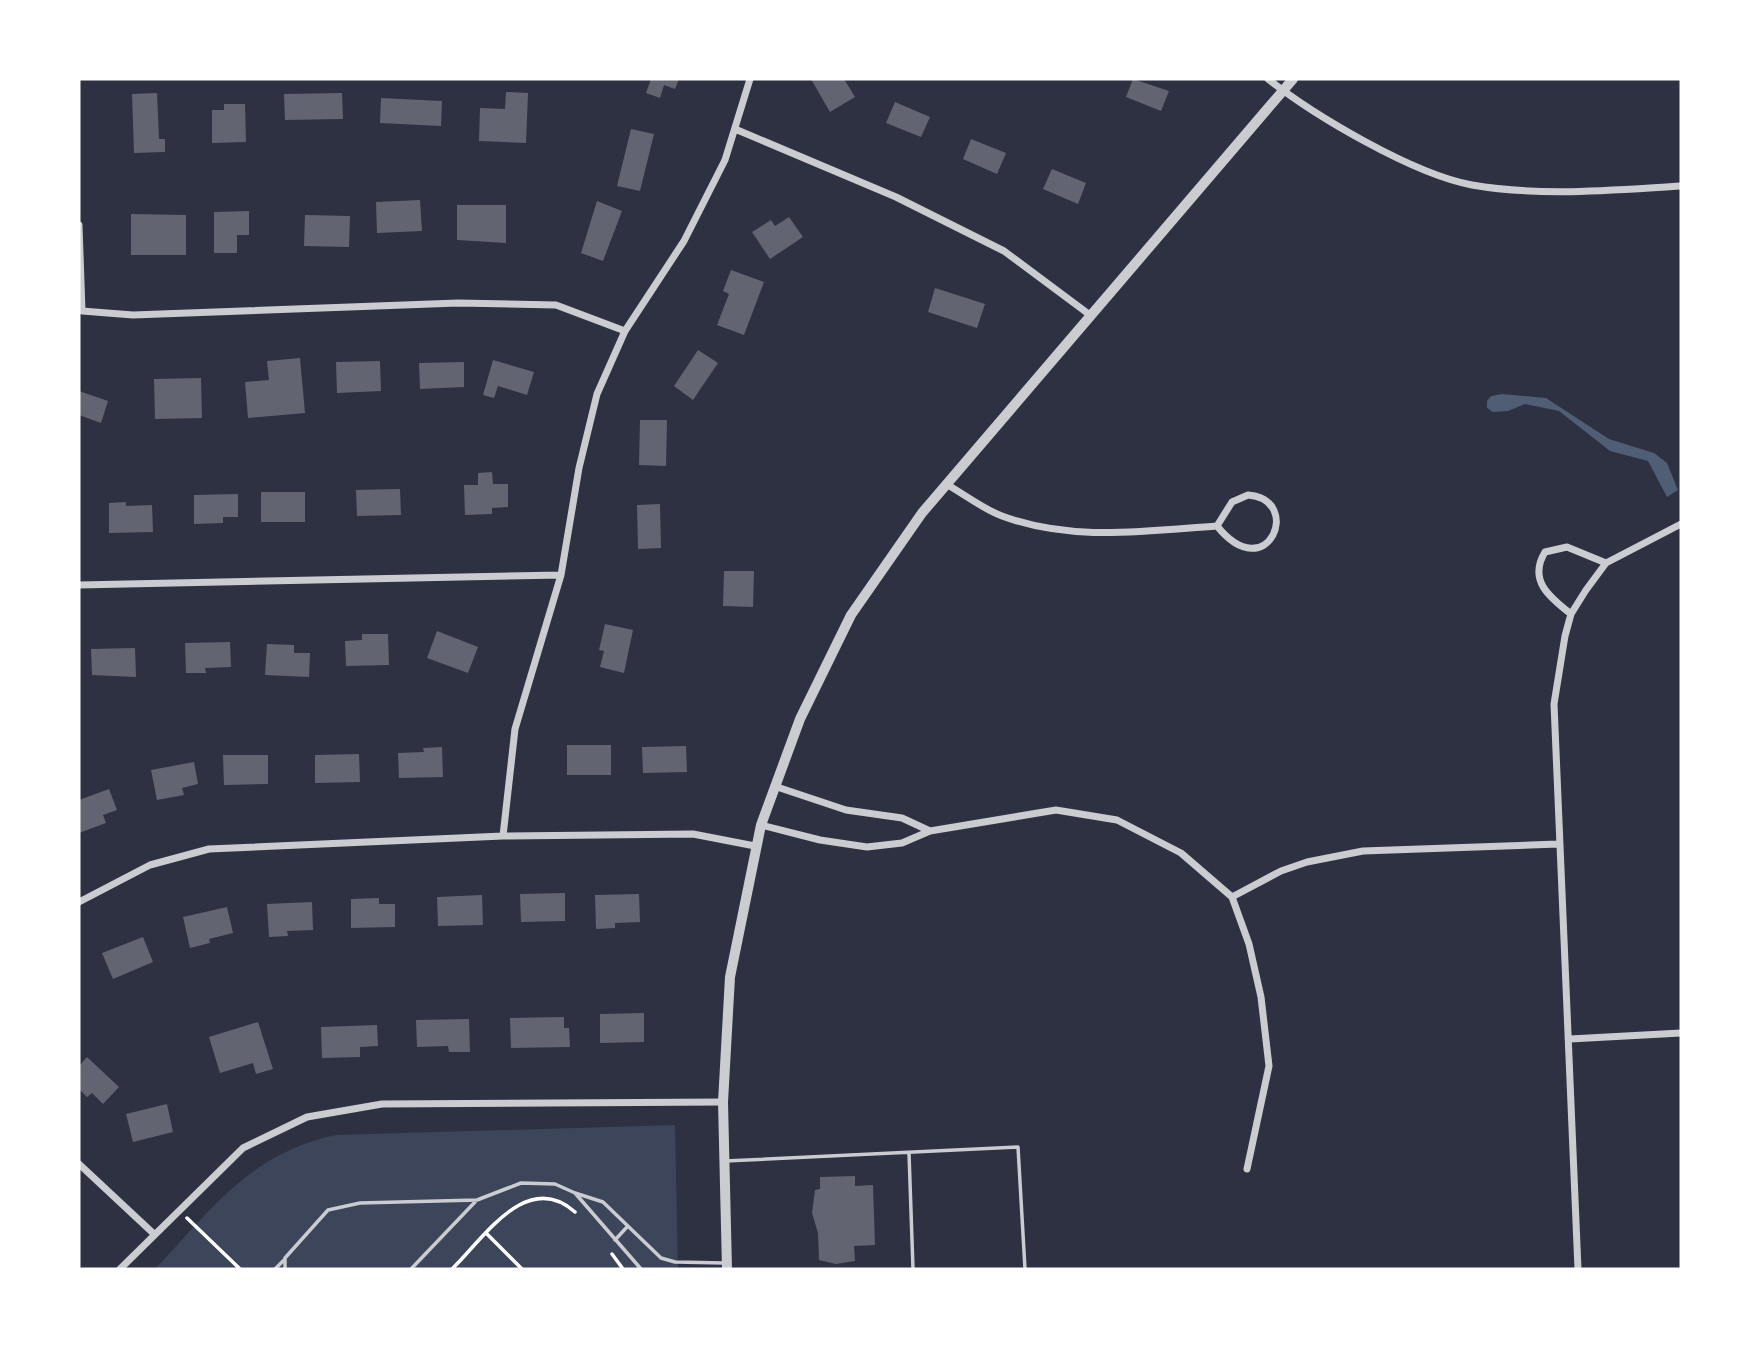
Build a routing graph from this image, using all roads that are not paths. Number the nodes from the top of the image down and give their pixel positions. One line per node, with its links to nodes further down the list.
1 (750, 79): 5 (street)
2 (1268, 79): 4 (street)
3 (1293, 79): 4 (street)
4 (1283, 91): 6 (street); 8 (street)
5 (734, 129): 8 (street); 9 (street)
6 (1681, 186)
7 (79, 225): 9 (street)
8 (1090, 315): 10 (street)
9 (625, 331): 14 (street)
10 (946, 484): 12 (street); 17 (street)
11 (1681, 524): 13 (street)
12 (1217, 526): 12 (street)
13 (1606, 563): 16 (street); 16 (street)
14 (561, 575): 15 (street); 20 (street)
15 (79, 585)
16 (1571, 614): 21 (street)
17 (773, 786): 18 (street); 19 (street)
18 (761, 825): 19 (street); 22 (street)
19 (930, 831): 23 (street)
20 (503, 836): 22 (street); 24 (street)
21 (1558, 844): 23 (street); 26 (street)
22 (755, 846): 27 (street)
23 (1232, 897): 31 (street)
24 (79, 902)
25 (1681, 1033): 26 (street)
26 (1570, 1040): 46 (street)
27 (723, 1102): 29 (street); 35 (street)
28 (909, 1153): 29 (lane); 44 (lane); 45 (lane)
29 (723, 1161): 38 (street)
30 (79, 1164): 35 (street)
31 (1247, 1169)
32 (575, 1192): 33 (lane); 34 (lane); 36 (lane)
33 (477, 1200): 37 (lane); 42 (lane)
34 (627, 1227): 36 (lane); 38 (lane)
35 (154, 1234): 39 (street)
36 (615, 1240): 43 (lane)
37 (285, 1258): 40 (lane); 41 (lane)
38 (727, 1266)
39 (120, 1269)
40 (275, 1269)
41 (285, 1269)
42 (411, 1269)
43 (641, 1269)
44 (913, 1269)
45 (1025, 1269)
46 (1578, 1269)

